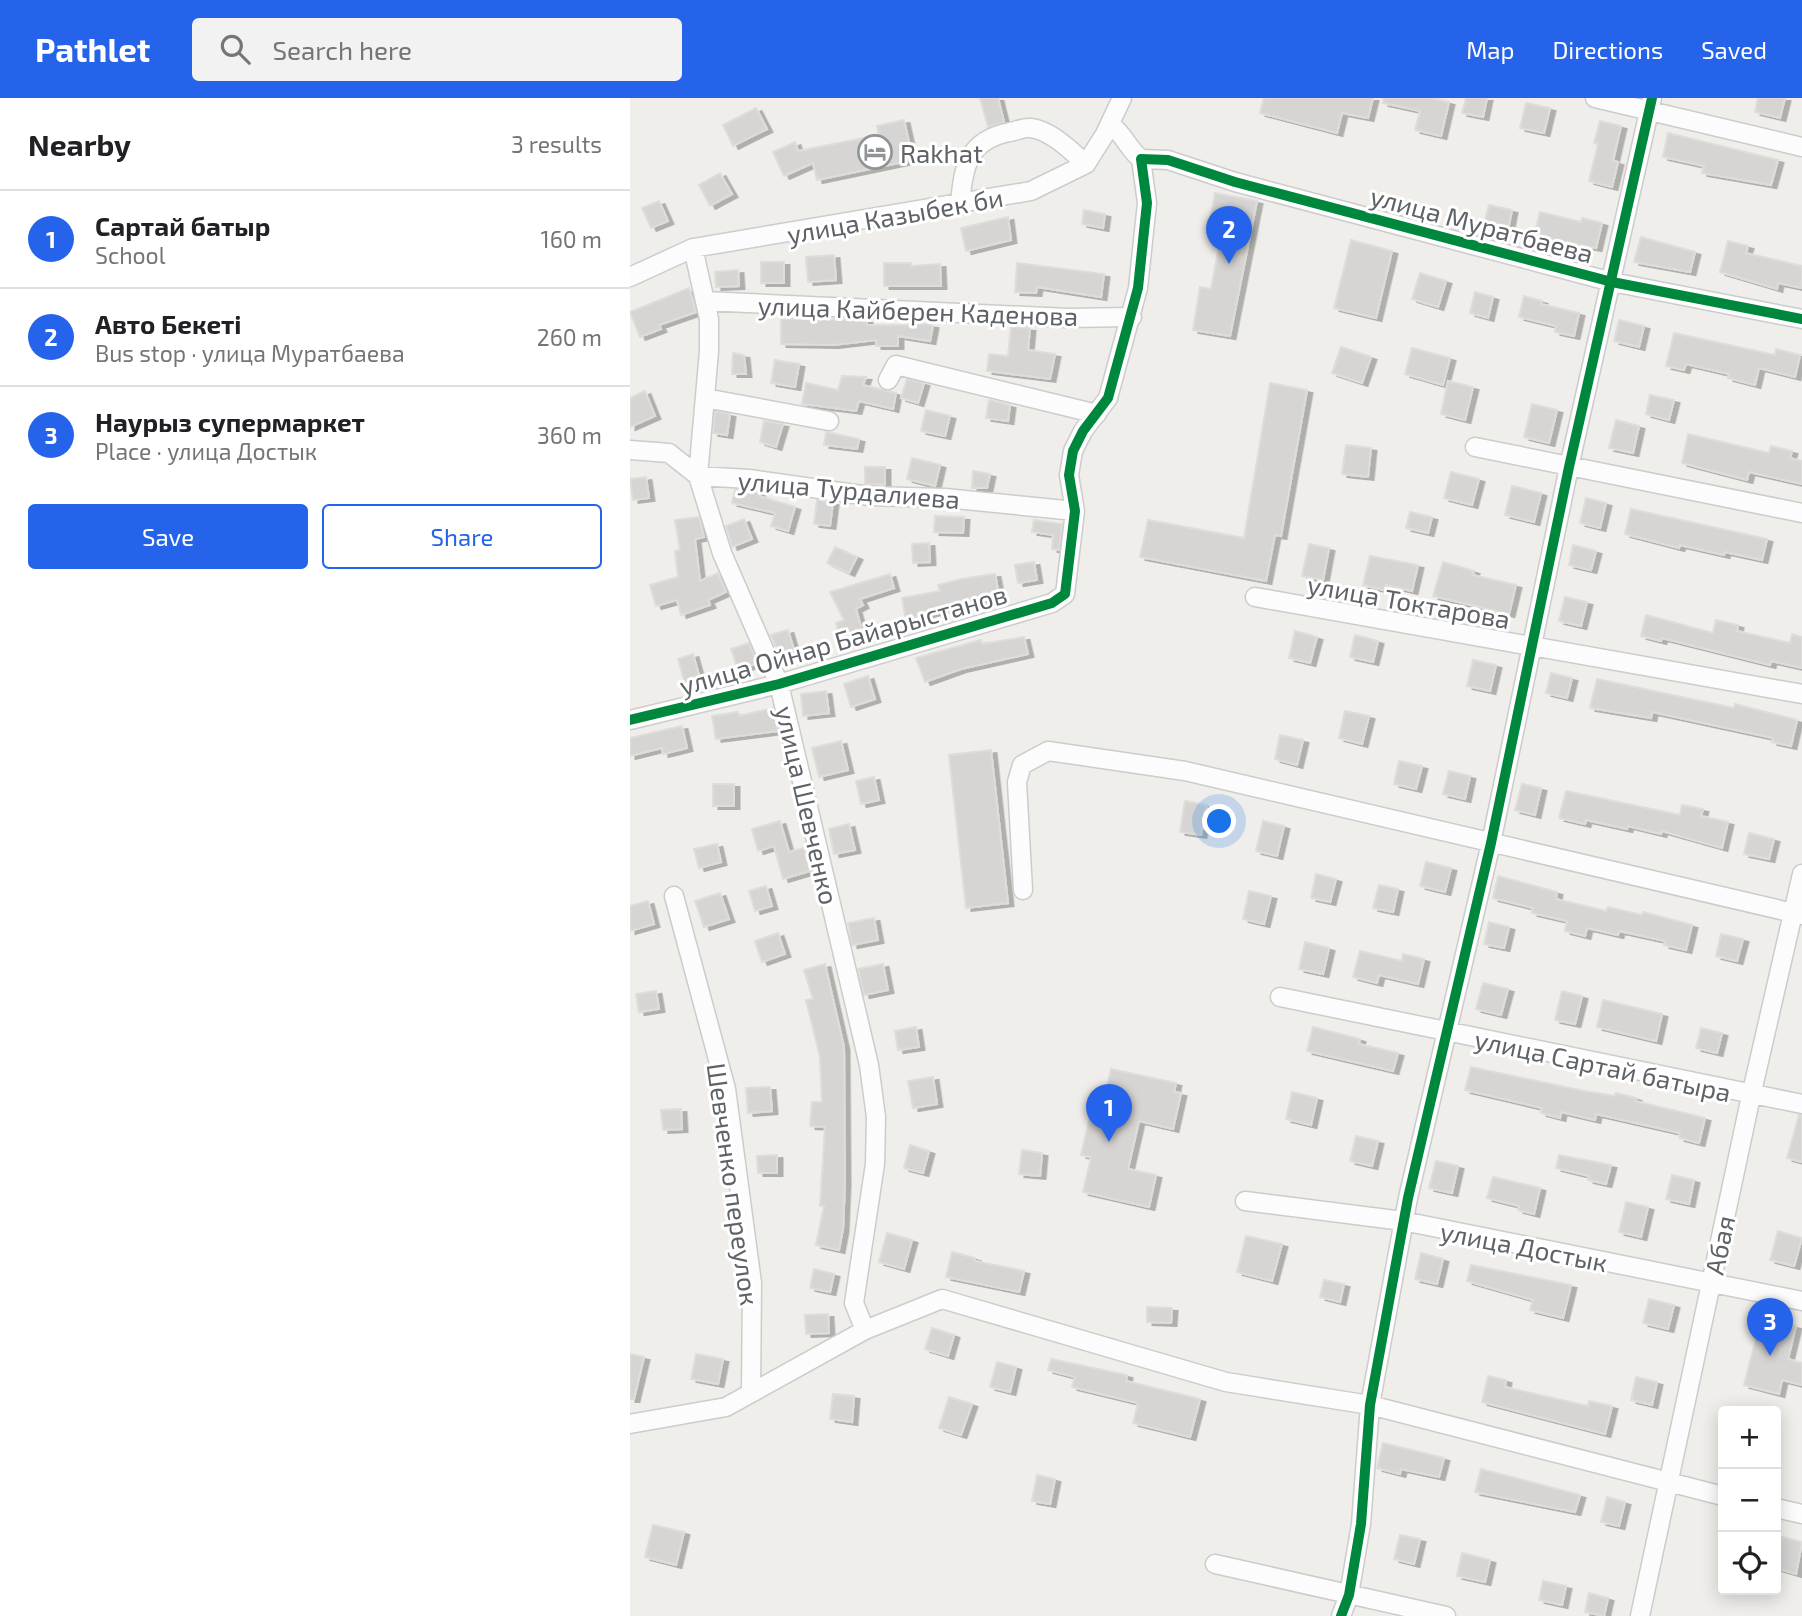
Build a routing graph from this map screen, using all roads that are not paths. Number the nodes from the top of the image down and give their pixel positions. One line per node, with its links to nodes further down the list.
1 (1122, 98): 4 (street)
2 (1595, 98): 3 (street)
3 (1651, 104): 5 (street); 11 (street)
4 (1110, 124): 6 (street); 7 (street)
5 (1802, 147)
6 (1141, 159): 11 (street, улица Муратбаева); 13 (street)
7 (1086, 164): 8 (street, улица Казыбек би); 8 (street)
8 (960, 205): 9 (street, улица Казыбек би)
9 (693, 248): 10 (street, улица Казыбек би); 12 (street, улица Шевченко)
10 (630, 277)
11 (1612, 282): 14 (street, улица Муратбаева); 21 (street)
12 (705, 301): 13 (street, улица Кайберен Каденова); 16 (street, улица Шевченко)
13 (1132, 317): 17 (street)
14 (1802, 319)
15 (888, 380): 17 (street)
16 (705, 398): 18 (street); 22 (street, улица Шевченко)
17 (1097, 414): 23 (street)
18 (829, 421)
19 (1475, 447): 21 (street)
20 (630, 450): 22 (street)
21 (1569, 467): 24 (street); 26 (street)
22 (698, 476): 23 (street, улица Турдалиева); 27 (street, улица Шевченко)
23 (1075, 511): 27 (street, улица Ойнар Байарыстанов)
24 (1802, 513)
25 (1255, 597): 26 (street, улица Токтарова)
26 (1534, 646): 28 (street, улица Токтарова); 30 (street)
27 (779, 684): 29 (street, улица Ойнар Байарыстанов); 43 (street, улица Шевченко)
28 (1802, 694)
29 (630, 720)
30 (1491, 843): 32 (street); 34 (street); 36 (street)
31 (1802, 874): 34 (street, Абая)
32 (1023, 890)
33 (674, 896): 44 (street, Шевченко переулок)
34 (1798, 914): 37 (street, Абая)
35 (1280, 997): 36 (street, улица Сартай батыра)
36 (1448, 1032): 37 (street, улица Сартай батыра); 40 (street)
37 (1751, 1096): 38 (street, улица Сартай батыра); 41 (street, Абая)
38 (1802, 1104)
39 (1245, 1201): 40 (street, улица Достык)
40 (1403, 1221): 41 (street, улица Достык); 45 (street)
41 (1711, 1282): 42 (street, улица Достык); 47 (street, Абая)
42 (1802, 1301)
43 (865, 1330): 44 (street); 45 (street)
44 (751, 1393): 46 (street)
45 (1370, 1405): 47 (street); 52 (street)
46 (630, 1424)
47 (1669, 1483): 48 (street); 55 (street, Абая)
48 (1718, 1495)
49 (1781, 1509): 50 (street)
50 (1802, 1514)
51 (1215, 1564): 52 (street)
52 (1349, 1594): 53 (street); 54 (street)
53 (1341, 1616)
54 (1446, 1616)
55 (1640, 1616)

